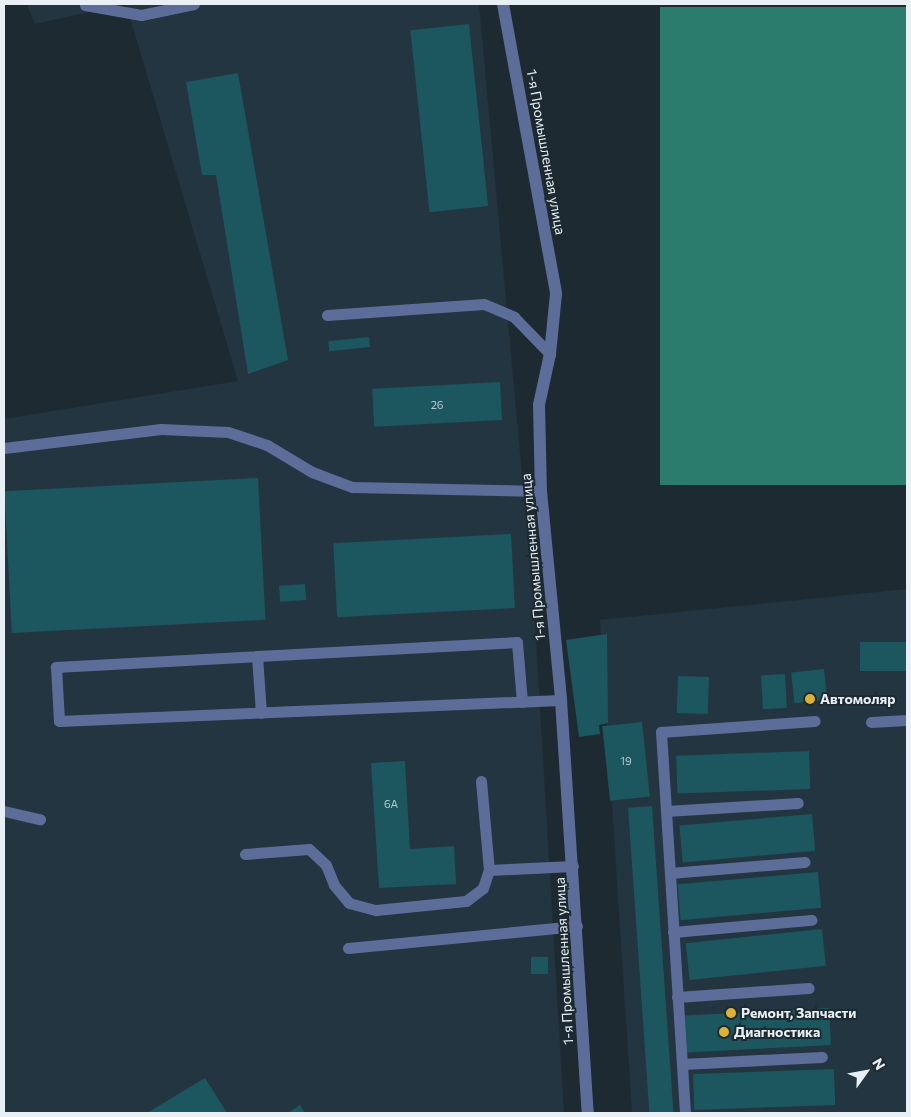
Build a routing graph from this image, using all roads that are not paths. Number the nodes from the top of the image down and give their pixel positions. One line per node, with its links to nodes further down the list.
1 (194, 4): 3 (lane)
2 (503, 4): 5 (street, 1-я Промышленная улица)
3 (85, 5)
4 (326, 315): 5 (lane)
5 (550, 354): 7 (street, 1-я Промышленная улица)
6 (4, 448): 7 (lane)
7 (542, 491): 9 (street, 1-я Промышленная улица)
8 (257, 656): 10 (lane); 11 (lane); 11 (lane)
9 (561, 700): 10 (lane); 22 (street, 1-я Промышленная улица)
10 (522, 702): 11 (lane)
11 (261, 712)
12 (907, 720): 14 (lane)
13 (815, 721): 18 (lane)
14 (871, 722)
15 (481, 781): 23 (lane)
16 (798, 803): 18 (lane)
17 (4, 811): 19 (lane)
18 (666, 811): 24 (lane)
19 (40, 819)
20 (245, 854): 23 (lane)
21 (805, 862): 24 (lane)
22 (573, 866): 23 (lane); 26 (street, 1-я Промышленная улица)
23 (489, 870)
24 (670, 873): 27 (lane)
25 (811, 920): 27 (lane)
26 (577, 926): 28 (lane); 33 (street, 1-я Промышленная улица)
27 (674, 932): 30 (lane)
28 (348, 948)
29 (809, 988): 30 (lane)
30 (678, 997): 32 (lane)
31 (822, 1057): 32 (lane)
32 (682, 1064): 34 (lane)
33 (588, 1113)
34 (684, 1113)

